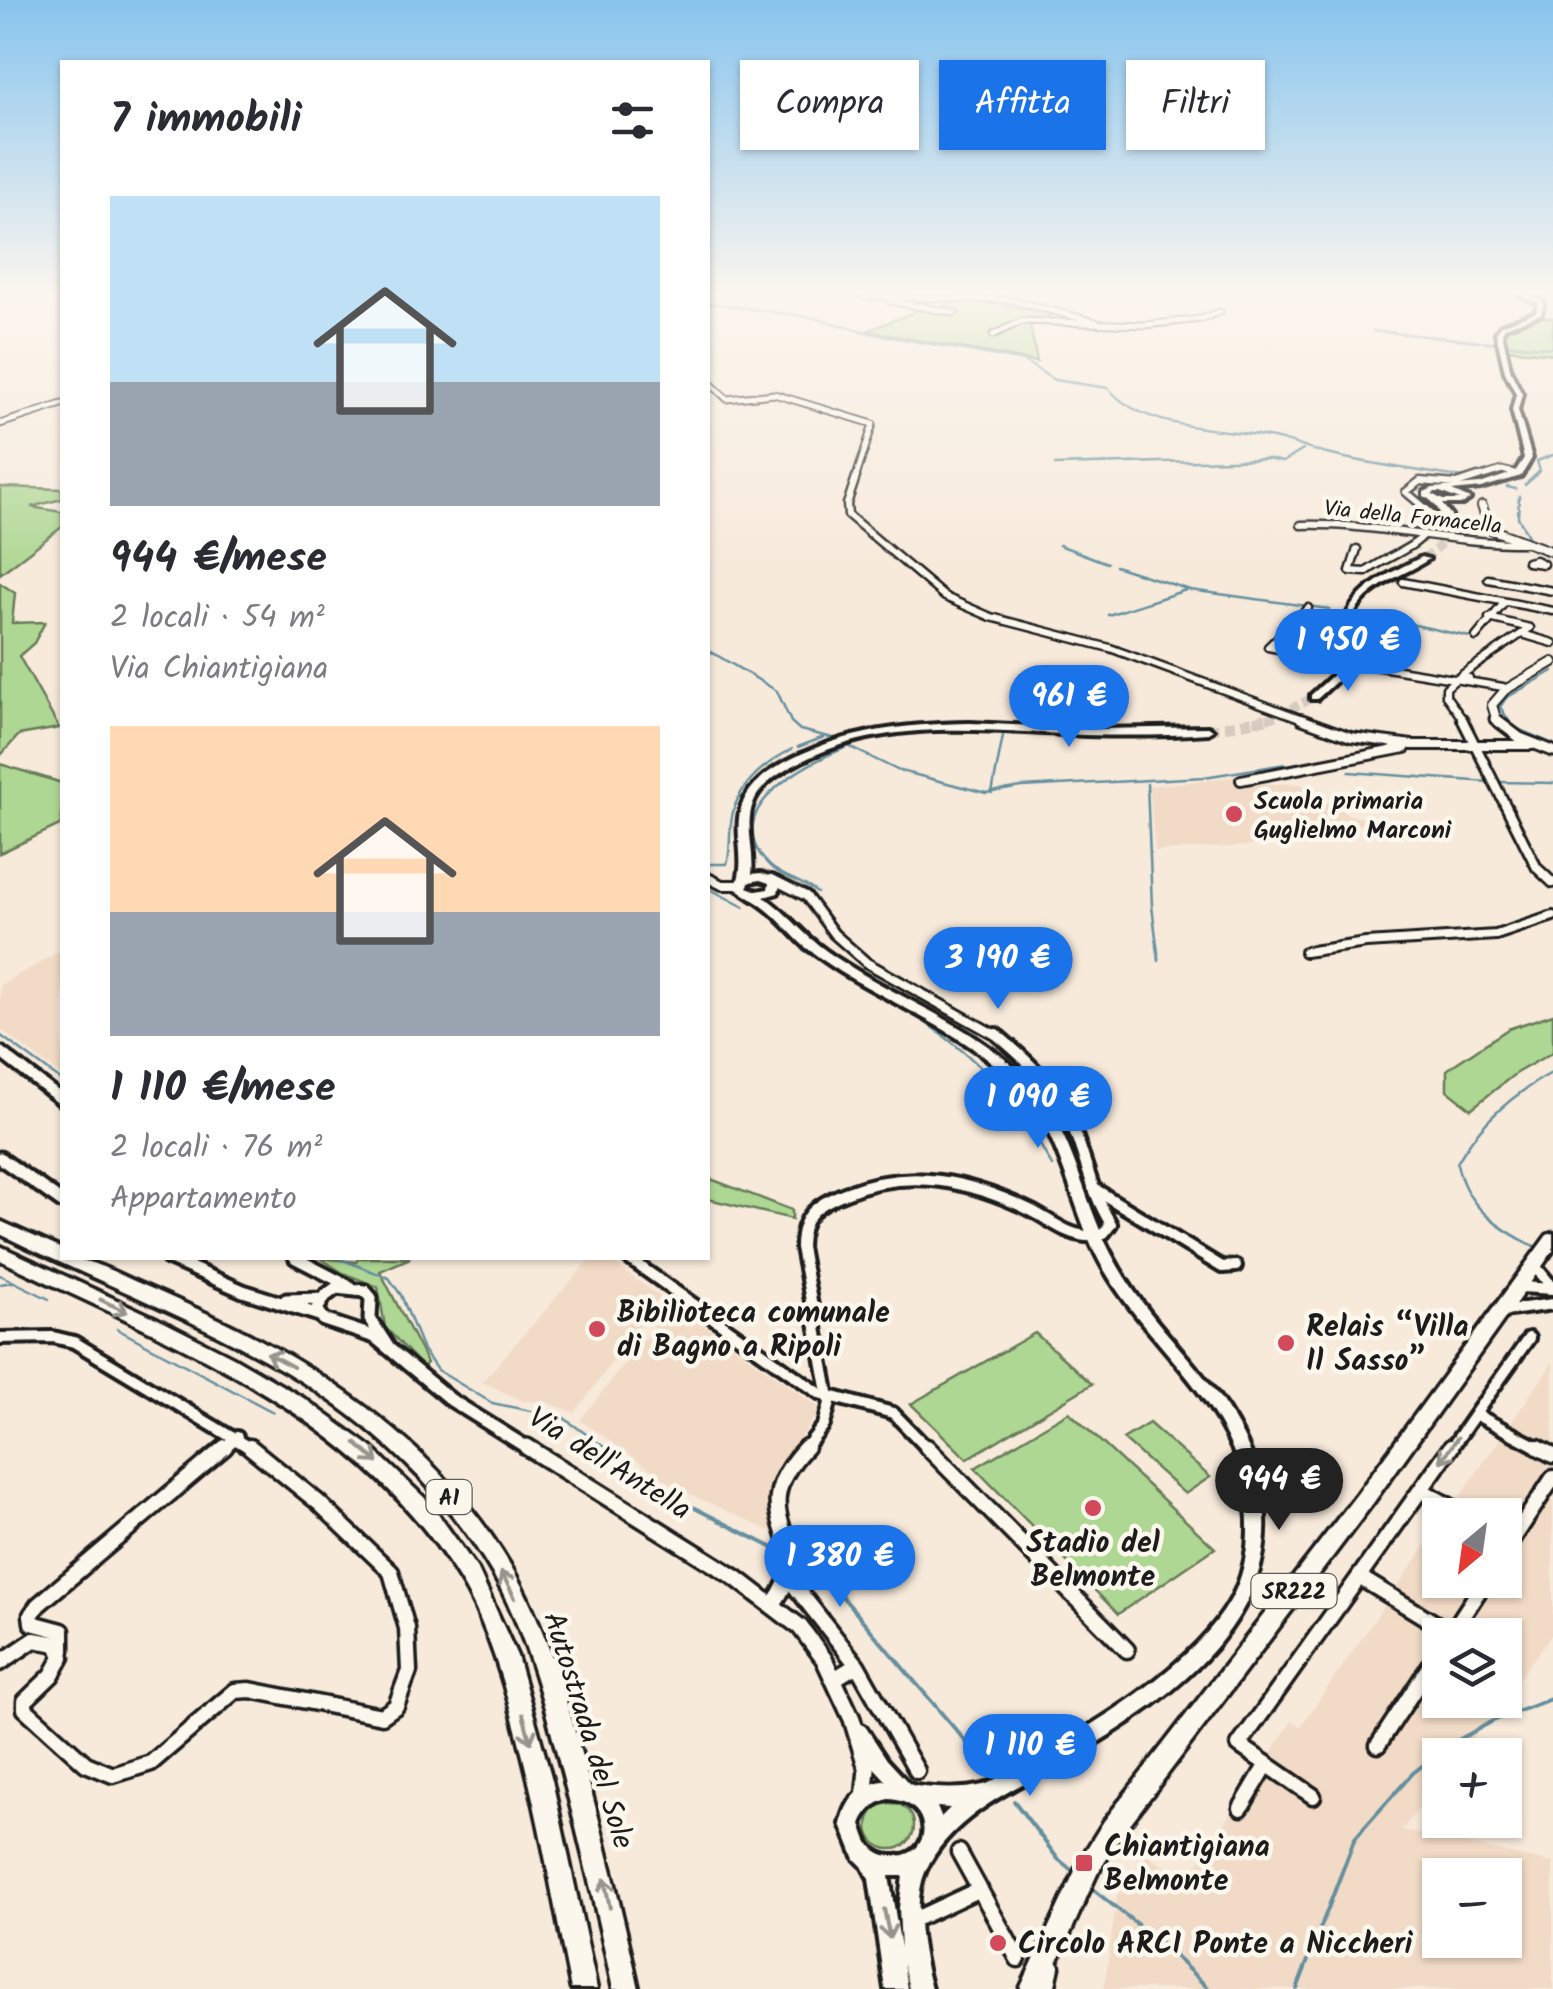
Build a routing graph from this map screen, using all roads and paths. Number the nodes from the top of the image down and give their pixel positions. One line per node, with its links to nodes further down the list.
1 (714, 387): 38 (street)
2 (1515, 387): 5 (main road)
3 (60, 405): 4 (street)
4 (0, 424)
5 (1518, 474): 6 (main road); 7 (street)
6 (1481, 486): 7 (main road); 8 (main road)
7 (1429, 489): 8 (main road); 9 (main road); 10 (street)
8 (1462, 500): 9 (main road); 11 (main road); 15 (street)
9 (1435, 501): 11 (main road)
10 (1422, 514)
11 (1447, 515): 13 (main road)
12 (1300, 525): 14 (street, Via della Fornacella)
13 (1449, 532)
14 (1424, 534): 15 (street, Via della Fornacella); 16 (street)
15 (1523, 543): 17 (street)
16 (1357, 549)
17 (1553, 552)
18 (1425, 559): 31 (main road)
19 (1542, 565): 20 (street)
20 (1553, 568)
21 (1488, 579): 23 (street)
22 (1403, 582): 24 (street)
23 (1553, 591)
24 (1501, 602): 26 (street); 27 (street)
25 (1308, 608): 31 (street)
26 (1553, 611)
27 (1489, 618): 28 (street); 29 (street)
28 (1522, 634): 30 (street); 35 (street)
29 (1476, 636)
30 (1553, 643)
31 (1340, 660): 36 (main road)
32 (1553, 662): 35 (street)
33 (1356, 663): 34 (street)
34 (1456, 679): 35 (street); 39 (street)
35 (1507, 688): 40 (street)
36 (1314, 698)
37 (1208, 730): 43 (main road)
38 (1412, 745): 39 (street); 42 (street)
39 (1476, 746): 40 (street); 46 (street)
40 (1532, 746): 41 (street)
41 (1553, 751)
42 (1241, 780)
43 (747, 856): 45 (main road); 47 (main road)
44 (710, 879): 45 (street)
45 (743, 882): 47 (main road); 47 (main road)
46 (1553, 883)
47 (770, 889): 53 (street); 104 (main road)
48 (1553, 916): 49 (street)
49 (1305, 952)
50 (0, 1052): 51 (street)
51 (60, 1098)
52 (0, 1158): 54 (street)
53 (1093, 1188): 56 (street); 66 (street)
54 (60, 1201)
55 (0, 1227): 60 (highway, Autostrada del Sole / A1, one-way to 55)
56 (1104, 1233)
57 (1086, 1236): 81 (street)
58 (1553, 1239): 65 (main road, SR222)
59 (0, 1252): 116 (highway, A1, one-way to 116)
60 (60, 1256)
61 (69, 1260): 117 (highway, Autostrada del Sole / A1, one-way to 61)
62 (173, 1260): 71 (street, Via dell'Antella)
63 (300, 1260): 67 (street, Via dell'Antella)
64 (631, 1260): 81 (street)
65 (1536, 1264): 69 (main road, SR222); 70 (street)
66 (1236, 1266)
67 (318, 1267): 68 (street, Via dell'Antella); 72 (street)
68 (350, 1286): 72 (street); 75 (street, Via dell'Antella)
69 (1521, 1286): 70 (street); 73 (street); 74 (main road, SR222)
70 (1553, 1288)
71 (266, 1298): 72 (street); 76 (street, Via dell'Antella)
72 (322, 1298): 76 (street)
73 (1552, 1304): 74 (street)
74 (1503, 1311): 114 (main road, SR222)
75 (368, 1312): 77 (street); 80 (street, Via dell'Antella)
76 (319, 1315): 77 (street, Via dell'Antella)
77 (342, 1324): 80 (street, Via dell'Antella)
78 (0, 1338): 83 (street)
79 (1530, 1338): 82 (street)
80 (388, 1347): 92 (street, Via dell'Antella)
81 (829, 1397): 89 (street); 94 (street)
82 (1475, 1414): 84 (street); 86 (street, one-way to 86)
83 (236, 1437): 95 (street); 95 (street)
84 (1553, 1455)
85 (1553, 1478): 88 (street)
86 (1421, 1490): 87 (street); 90 (street)
87 (1435, 1498)
88 (1522, 1522)
89 (792, 1557): 91 (street)
90 (1360, 1576): 93 (street); 102 (street)
91 (790, 1580): 92 (street); 97 (street)
92 (773, 1604): 98 (street, Via dell'Antella)
93 (1426, 1618)
94 (1127, 1650)
95 (62, 1651): 96 (street)
96 (0, 1663)
97 (857, 1666): 98 (street); 103 (street)
98 (834, 1678): 100 (street, Via dell'Antella)
99 (1422, 1678): 101 (street)
100 (852, 1719): 105 (street, Via dell'Antella); 107 (street, Via dell'Antella)
101 (1378, 1746)
102 (1267, 1764): 106 (street); 108 (street)
103 (916, 1770)
104 (989, 1792): 105 (main road); 109 (main road)
105 (912, 1794): 107 (main road); 109 (main road, Via dell'Antella)
106 (1314, 1796)
107 (864, 1798): 111 (main road, Via dell'Antella)
108 (1241, 1808)
109 (926, 1850): 111 (main road); 113 (main road)
110 (959, 1852): 112 (street)
111 (871, 1861): 118 (main road, Via dell'Antella, one-way to 118)
112 (980, 1889): 113 (street); 115 (street)
113 (909, 1922): 119 (main road)
114 (1059, 1937): 120 (main road, SR222); 121 (street)
115 (1018, 1959)
116 (584, 1989)
117 (626, 1989)
118 (896, 1989)
119 (920, 1989)
120 (1032, 1989)
121 (1048, 1989)

